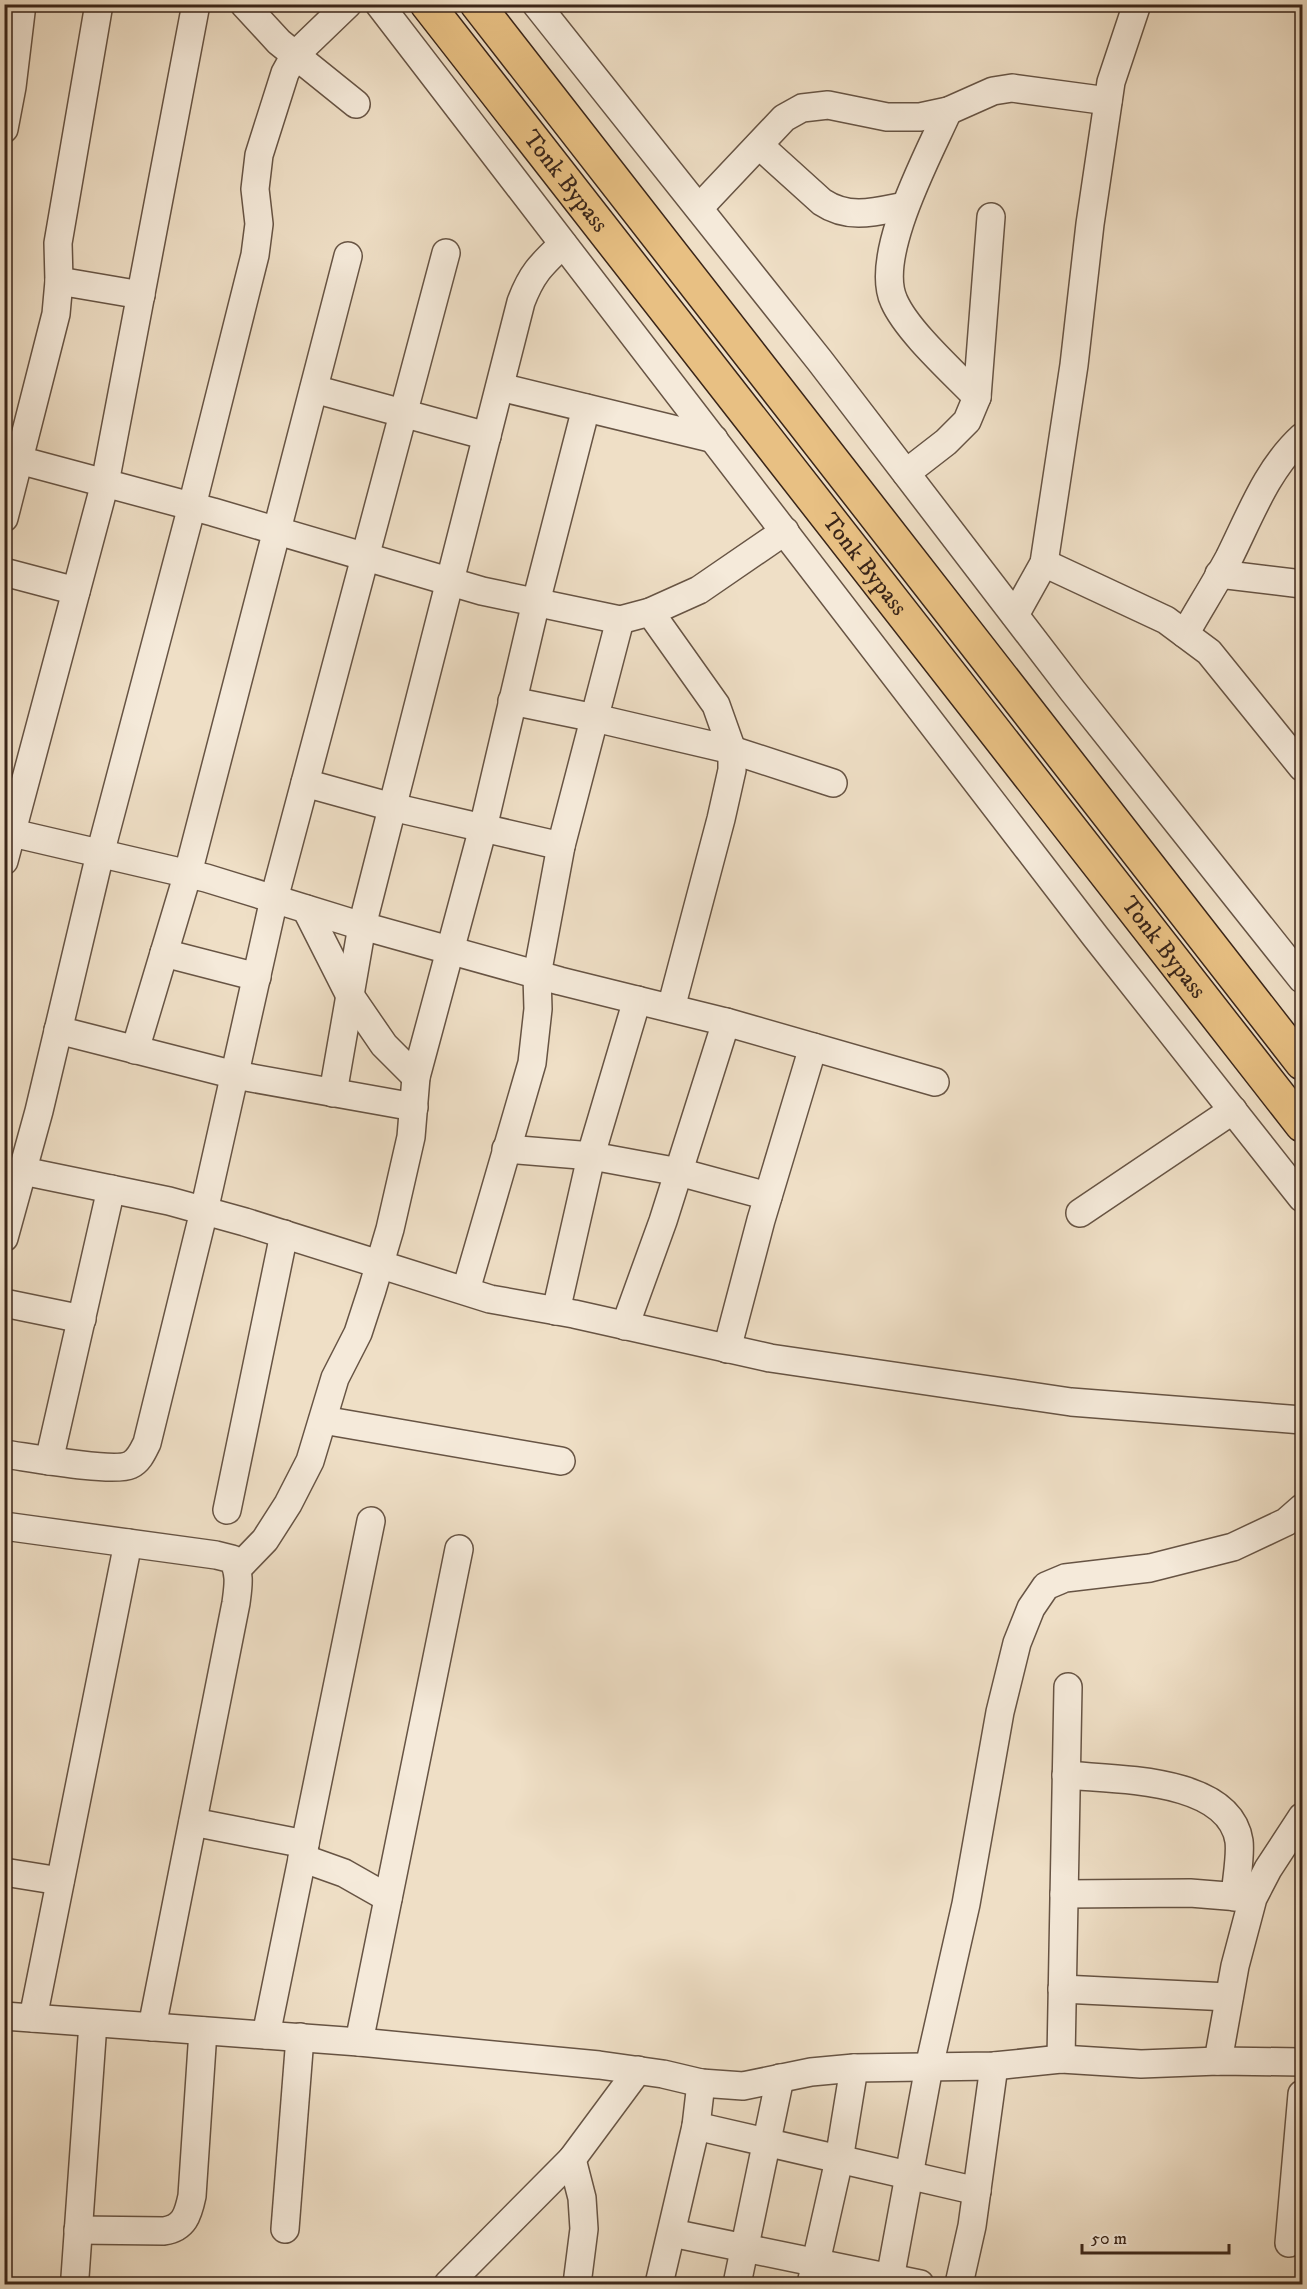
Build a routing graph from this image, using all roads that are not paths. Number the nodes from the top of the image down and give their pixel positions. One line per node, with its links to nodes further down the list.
1 (21, 4): 15 (street)
2 (99, 4): 23 (street)
3 (196, 4): 24 (street)
4 (244, 4): 11 (street)
5 (348, 4): 11 (street)
6 (379, 4): 20 (street)
7 (427, 4): 87 (highway, Tonk Bypass)
8 (477, 4): 80 (highway)
9 (536, 4): 18 (street)
10 (1137, 4): 12 (street)
11 (295, 55): 13 (street); 36 (street)
12 (1108, 101): 14 (street); 41 (street)
13 (356, 104)
14 (948, 111): 16 (street); 17 (street)
15 (4, 129)
16 (759, 145): 17 (street); 18 (street)
17 (905, 206): 27 (street)
18 (699, 208): 34 (street)
19 (991, 217): 27 (street)
20 (563, 244): 25 (street); 32 (street)
21 (446, 253): 29 (street)
22 (348, 256): 26 (street)
23 (59, 281): 24 (street); 33 (street)
24 (141, 294): 35 (street)
25 (500, 387): 28 (street); 30 (street)
26 (314, 389): 29 (street); 38 (street)
27 (977, 398): 34 (street)
28 (586, 408): 32 (street); 47 (street)
29 (403, 414): 30 (street); 40 (street)
30 (487, 436): 44 (street)
31 (1302, 437): 43 (street)
32 (714, 439): 39 (street)
33 (12, 460): 35 (street); 37 (street)
34 (906, 473): 49 (street)
35 (105, 483): 36 (street); 46 (street)
36 (192, 506): 38 (street); 62 (street)
37 (4, 518)
38 (278, 531): 40 (street); 64 (street)
39 (785, 531): 48 (street); 86 (street)
40 (365, 556): 44 (street); 56 (street)
41 (1044, 563): 49 (street); 51 (street)
42 (4, 572): 46 (street)
43 (1219, 574): 45 (street); 51 (street)
44 (450, 581): 47 (street); 58 (street)
45 (1302, 584)
46 (76, 591): 60 (street)
47 (536, 602): 50 (street); 52 (street)
48 (650, 612): 50 (street); 54 (street)
49 (1015, 615): 72 (street)
50 (620, 620): 53 (street)
51 (1185, 634): 55 (street)
52 (512, 701): 53 (street); 59 (street)
53 (595, 718): 54 (street); 61 (street)
54 (732, 750): 57 (street); 75 (street)
55 (1302, 767)
56 (305, 783): 58 (street); 65 (street)
57 (833, 783)
58 (392, 807): 59 (street); 67 (street)
59 (483, 828): 61 (street); 68 (street)
60 (8, 832): 62 (street); 63 (street)
61 (561, 846): 70 (street)
62 (100, 854): 64 (street); 77 (street)
63 (4, 861)
64 (188, 873): 65 (street); 69 (street)
65 (274, 899): 66 (street); 71 (street)
66 (306, 909): 67 (street); 73 (street)
67 (362, 926): 68 (street); 73 (street)
68 (449, 950): 70 (street); 82 (street)
69 (164, 953): 71 (street); 79 (street)
70 (537, 975): 74 (street); 88 (street)
71 (257, 977): 81 (street)
72 (1302, 979)
73 (349, 994): 82 (street); 84 (street)
74 (637, 1000): 75 (street); 89 (street)
75 (671, 1008): 76 (street)
76 (726, 1022): 78 (street); 91 (street)
77 (58, 1030): 79 (street); 90 (street)
78 (813, 1047): 83 (street); 93 (street)
79 (135, 1050): 81 (street)
80 (1302, 1064)
81 (235, 1075): 84 (street); 95 (street)
82 (417, 1077): 85 (street)
83 (935, 1082)
84 (333, 1093): 85 (street)
85 (414, 1107): 99 (street)
86 (1233, 1110): 94 (street); 96 (street)
87 (1302, 1125)
88 (506, 1149): 89 (street); 100 (street)
89 (592, 1156): 91 (street); 102 (street)
90 (23, 1171): 92 (street); 98 (street)
91 (679, 1172): 93 (street); 104 (street)
92 (111, 1189): 95 (street); 103 (street)
93 (768, 1196): 105 (street)
94 (1302, 1198)
95 (204, 1211): 97 (street); 109 (street)
96 (1080, 1213)
97 (284, 1234): 99 (street); 112 (street)
98 (4, 1238)
99 (380, 1263): 100 (street); 106 (street)
100 (466, 1290): 102 (street)
101 (6, 1311): 103 (street)
102 (556, 1311): 104 (street)
103 (82, 1319): 109 (street)
104 (626, 1326): 105 (street)
105 (727, 1349): 107 (street)
106 (322, 1420): 110 (street); 117 (street)
107 (1302, 1420)
108 (4, 1454): 109 (street)
109 (49, 1461)
110 (561, 1461)
111 (1302, 1508): 142 (street)
112 (227, 1510)
113 (371, 1521): 122 (street)
114 (4, 1526): 115 (street)
115 (128, 1543): 117 (street); 124 (street)
116 (459, 1549): 127 (street)
117 (238, 1568): 121 (street)
118 (1068, 1687): 119 (street)
119 (1066, 1775): 125 (street); 126 (street)
120 (1302, 1817): 126 (street)
121 (193, 1822): 122 (street); 133 (street)
122 (304, 1851): 127 (street); 135 (street)
123 (4, 1872): 124 (street)
124 (60, 1881): 131 (street)
125 (1064, 1894): 126 (street); 128 (street)
126 (1244, 1897): 129 (street)
127 (388, 1898): 137 (street)
128 (1062, 1989): 129 (street); 138 (street)
129 (1229, 1997): 139 (street)
130 (4, 2016): 131 (street)
131 (33, 2018): 132 (street)
132 (93, 2023): 133 (street); 155 (street)
133 (152, 2027): 134 (street)
134 (203, 2031): 135 (street); 155 (street)
135 (266, 2035): 136 (street)
136 (300, 2037): 137 (street); 154 (street)
137 (359, 2042): 144 (street)
138 (1061, 2059): 139 (street); 141 (street)
139 (1218, 2061): 140 (street)
140 (1302, 2062)
141 (994, 2066): 142 (street); 153 (street)
142 (929, 2067): 143 (street); 152 (street)
143 (854, 2068): 145 (street); 151 (street)
144 (638, 2070): 146 (street); 150 (street)
145 (780, 2078): 146 (street); 149 (street)
146 (700, 2083): 148 (street)
147 (1302, 2094): 157 (street)
148 (696, 2126): 149 (street); 156 (street)
149 (766, 2143): 151 (street); 158 (street)
150 (572, 2159): 162 (street); 163 (street)
151 (839, 2160): 152 (street); 159 (street)
152 (910, 2175): 153 (street); 161 (street)
153 (977, 2190): 167 (street)
154 (285, 2229)
155 (78, 2230): 160 (street)
156 (672, 2233): 158 (street); 164 (street)
157 (1289, 2243)
158 (745, 2247): 159 (street); 165 (street)
159 (813, 2273): 161 (street)
160 (75, 2277)
161 (889, 2281): 166 (street)
162 (454, 2283)
163 (577, 2284)
164 (660, 2284)
165 (737, 2284)
166 (920, 2284)
167 (959, 2284)

